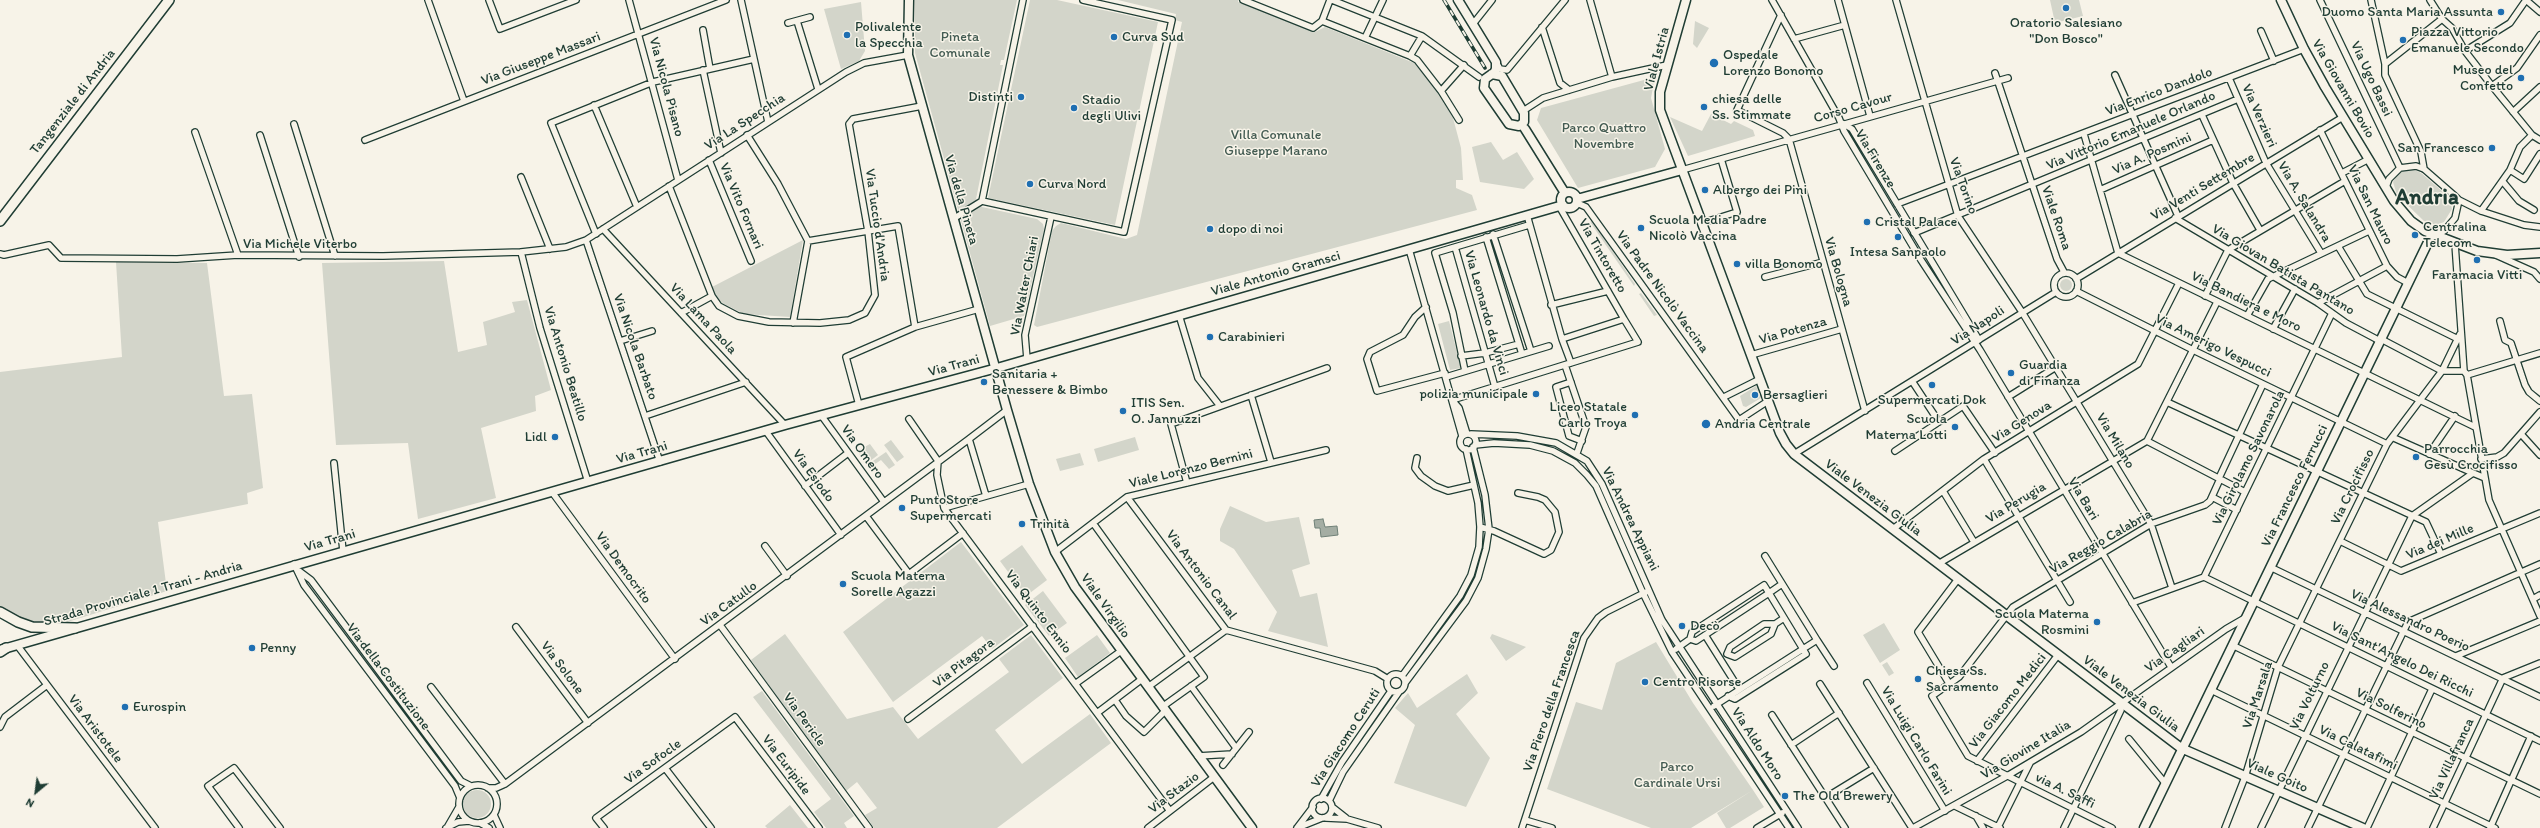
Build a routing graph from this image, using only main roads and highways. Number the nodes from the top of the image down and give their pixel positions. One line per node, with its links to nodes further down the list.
1 (169, 0): 12 (main road, Tangenziale di Andria)
2 (909, 0): 15 (main road, Via della Pineta)
3 (1458, 0): 6 (main road)
4 (1686, 0): 8 (main road, Viale Istria)
5 (2282, 0): 13 (main road, Via Giovanni Bovio)
6 (1494, 73): 7 (main road); 7 (main road)
7 (1522, 126): 9 (main road)
8 (1682, 170): 10 (main road); 20 (main road, Viale Venezia Giulia)
9 (1565, 192): 10 (main road); 11 (main road)
10 (1577, 201): 11 (main road)
11 (1561, 205): 15 (main road, Viale Antonio Gramsci)
12 (0, 221)
13 (2432, 234): 14 (main road); 20 (main road, Via Francesco Ferrucci)
14 (2540, 253)
15 (997, 368): 16 (main road, Via Trani); 21 (main road, Viale Virgilio)
16 (296, 568): 18 (main road, Strada Provinciale 1 Trani - Andria)
17 (0, 612): 18 (main road)
18 (74, 628): 19 (main road, Strada Provinciale 1 Trani - Andria)
19 (2, 650)
20 (2181, 748): 22 (main road, Via Francesco Ferrucci); 23 (main road, Viale Goito)
21 (1252, 828)
22 (2144, 828)
23 (2363, 828)

